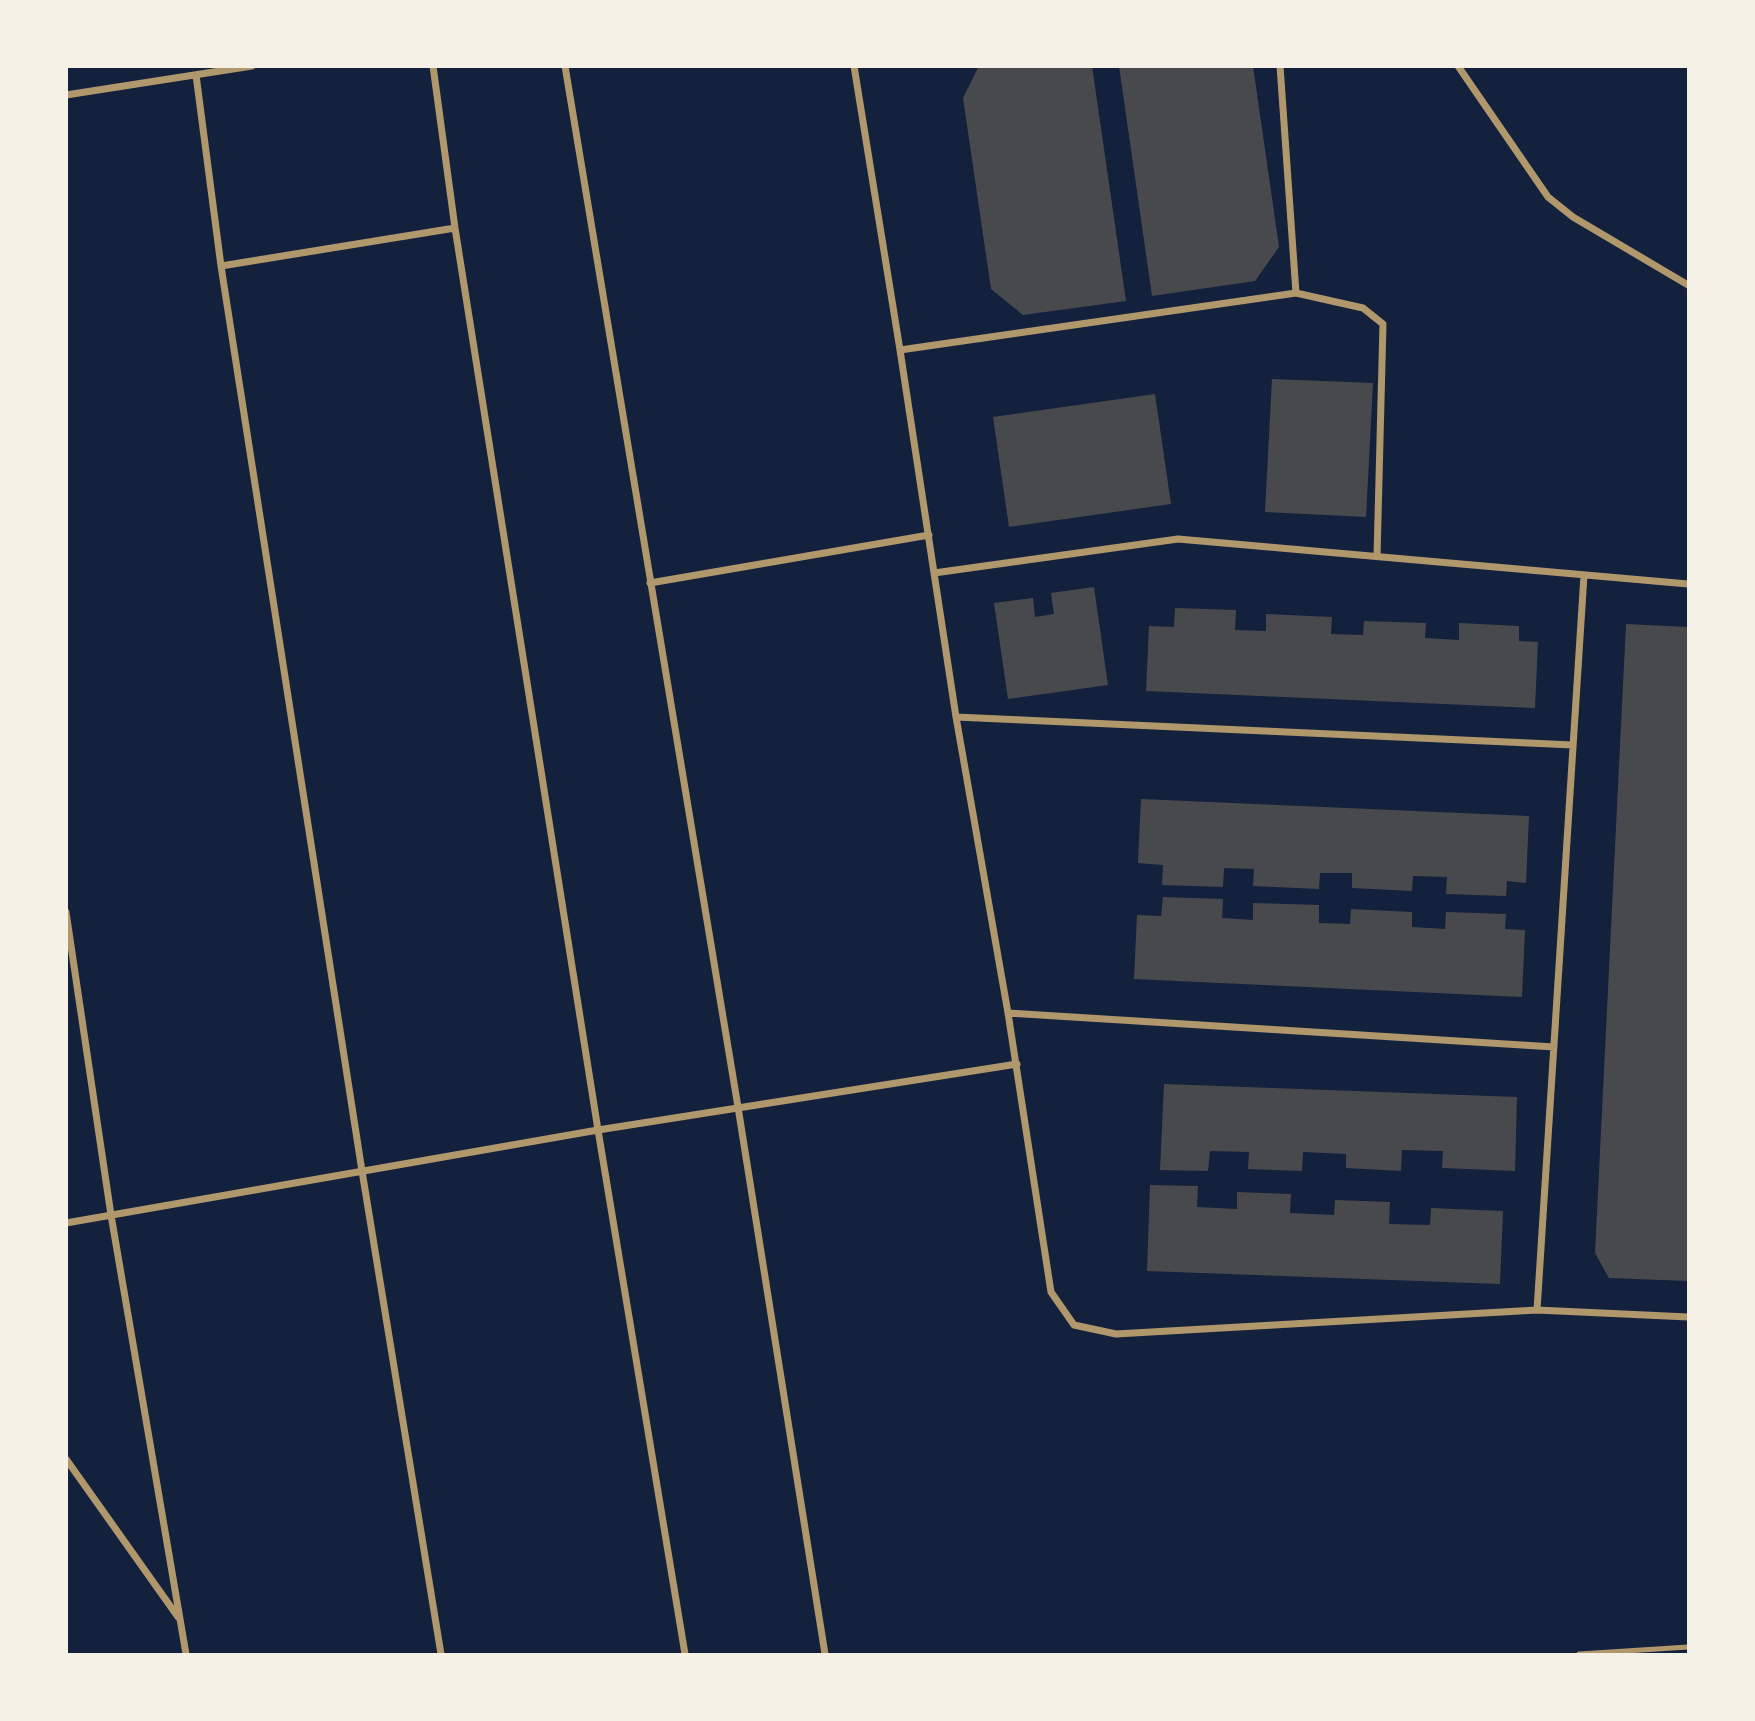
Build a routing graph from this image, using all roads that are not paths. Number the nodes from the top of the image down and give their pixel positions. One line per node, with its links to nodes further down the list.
1 (252, 66): 7 (street)
2 (433, 66): 9 (street)
3 (565, 66): 18 (street)
4 (853, 66): 13 (street)
5 (1280, 66): 12 (street)
6 (1458, 66): 11 (street)
7 (196, 75): 8 (street); 10 (street)
8 (66, 95)
9 (455, 228): 10 (street); 27 (street)
10 (221, 266): 28 (street)
11 (1689, 285)
12 (1296, 293): 13 (street); 15 (street)
13 (901, 350): 14 (street)
14 (929, 535): 16 (street); 18 (street)
15 (1377, 556): 16 (street); 17 (street)
16 (934, 573): 20 (street)
17 (1584, 575): 19 (street); 21 (street)
18 (649, 583): 26 (street)
19 (1689, 584)
20 (956, 717): 21 (street); 23 (street)
21 (1573, 745): 24 (street)
22 (66, 912): 29 (street)
23 (1008, 1013): 24 (street); 25 (street)
24 (1553, 1047): 31 (street)
25 (1017, 1064): 26 (street); 31 (street)
26 (738, 1107): 27 (street); 39 (street)
27 (598, 1130): 28 (street); 38 (street)
28 (362, 1171): 29 (street); 37 (street)
29 (111, 1215): 30 (street); 34 (street)
30 (66, 1223)
31 (1537, 1310): 32 (street)
32 (1689, 1317)
33 (66, 1459): 34 (street)
34 (180, 1620): 36 (street)
35 (1689, 1647): 40 (lane)
36 (186, 1654)
37 (441, 1654)
38 (685, 1654)
39 (825, 1654)
40 (1579, 1654)

